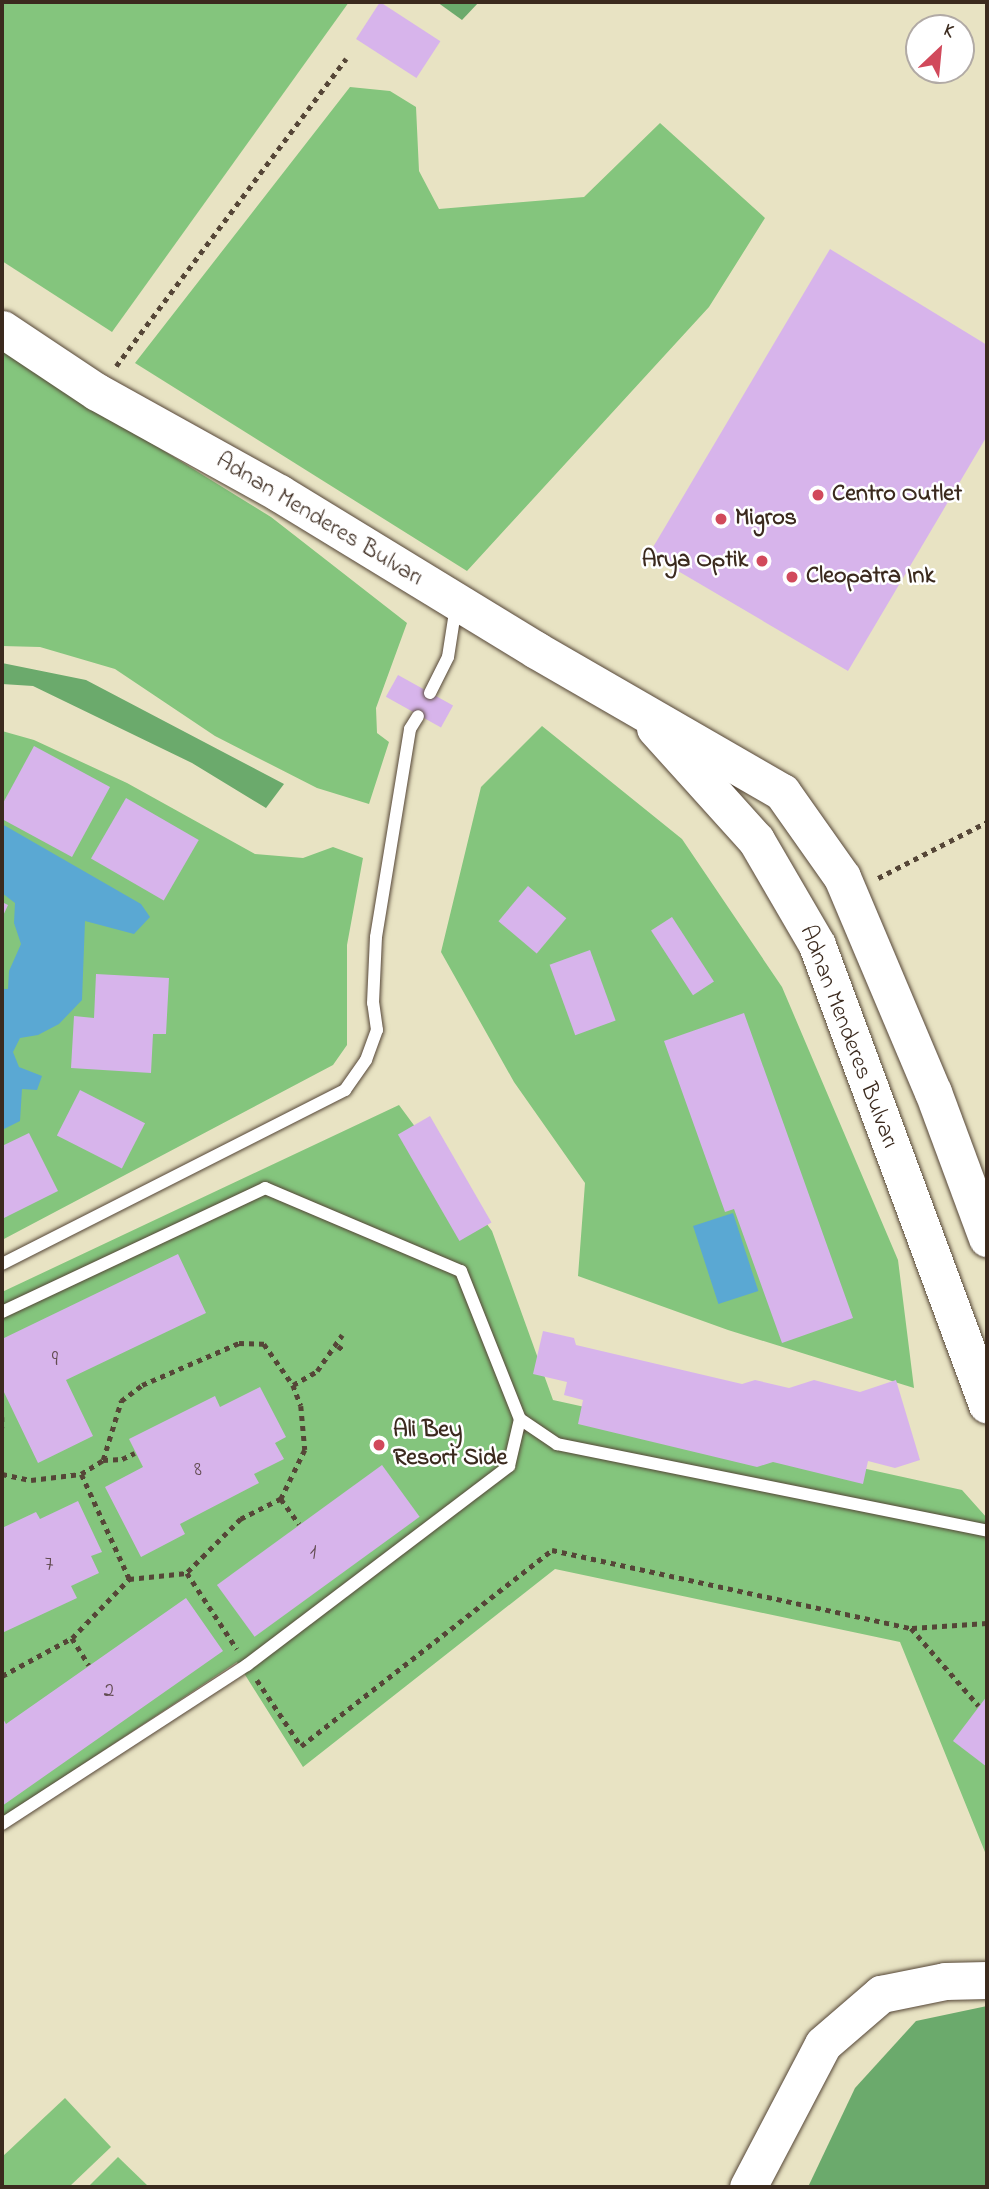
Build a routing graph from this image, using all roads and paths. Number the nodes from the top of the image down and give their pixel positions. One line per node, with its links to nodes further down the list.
1 (346, 58): 3 (path)
2 (2, 329): 3 (main road, Adnan Menderes Bulvarı)
3 (97, 392): 4 (main road, Adnan Menderes Bulvarı)
4 (457, 603): 5 (lane); 6 (main road, Adnan Menderes Bulvarı)
5 (430, 693)
6 (638, 709): 9 (main road, Adnan Menderes Bulvarı); 17 (main road, Adnan Menderes Bulvarı)
7 (418, 716): 11 (lane)
8 (987, 821): 9 (path)
9 (849, 893): 10 (main road, Adnan Menderes Bulvarı)
10 (987, 1238)
11 (2, 1264)
12 (2, 1312): 19 (lane)
13 (342, 1335): 14 (path)
14 (338, 1346): 15 (path); 16 (path)
15 (345, 1350)
16 (293, 1385): 22 (path); 25 (path)
17 (987, 1405)
18 (2, 1417): 20 (path)
19 (520, 1419): 27 (lane); 34 (lane)
20 (2, 1428)
21 (135, 1452): 22 (path)
22 (103, 1460): 24 (path)
23 (2, 1474): 24 (path)
24 (81, 1474): 29 (path)
25 (281, 1499): 26 (path); 28 (path)
26 (299, 1524)
27 (987, 1531)
28 (187, 1573): 29 (path); 34 (path)
29 (129, 1580): 32 (path)
30 (987, 1623): 31 (path)
31 (911, 1628): 34 (path); 36 (path)
32 (72, 1638): 33 (path); 35 (path)
33 (89, 1665)
34 (247, 1665): 37 (lane)
35 (2, 1676)
36 (979, 1706)
37 (2, 1824)
38 (987, 1980): 39 (main road)
39 (748, 2187)

